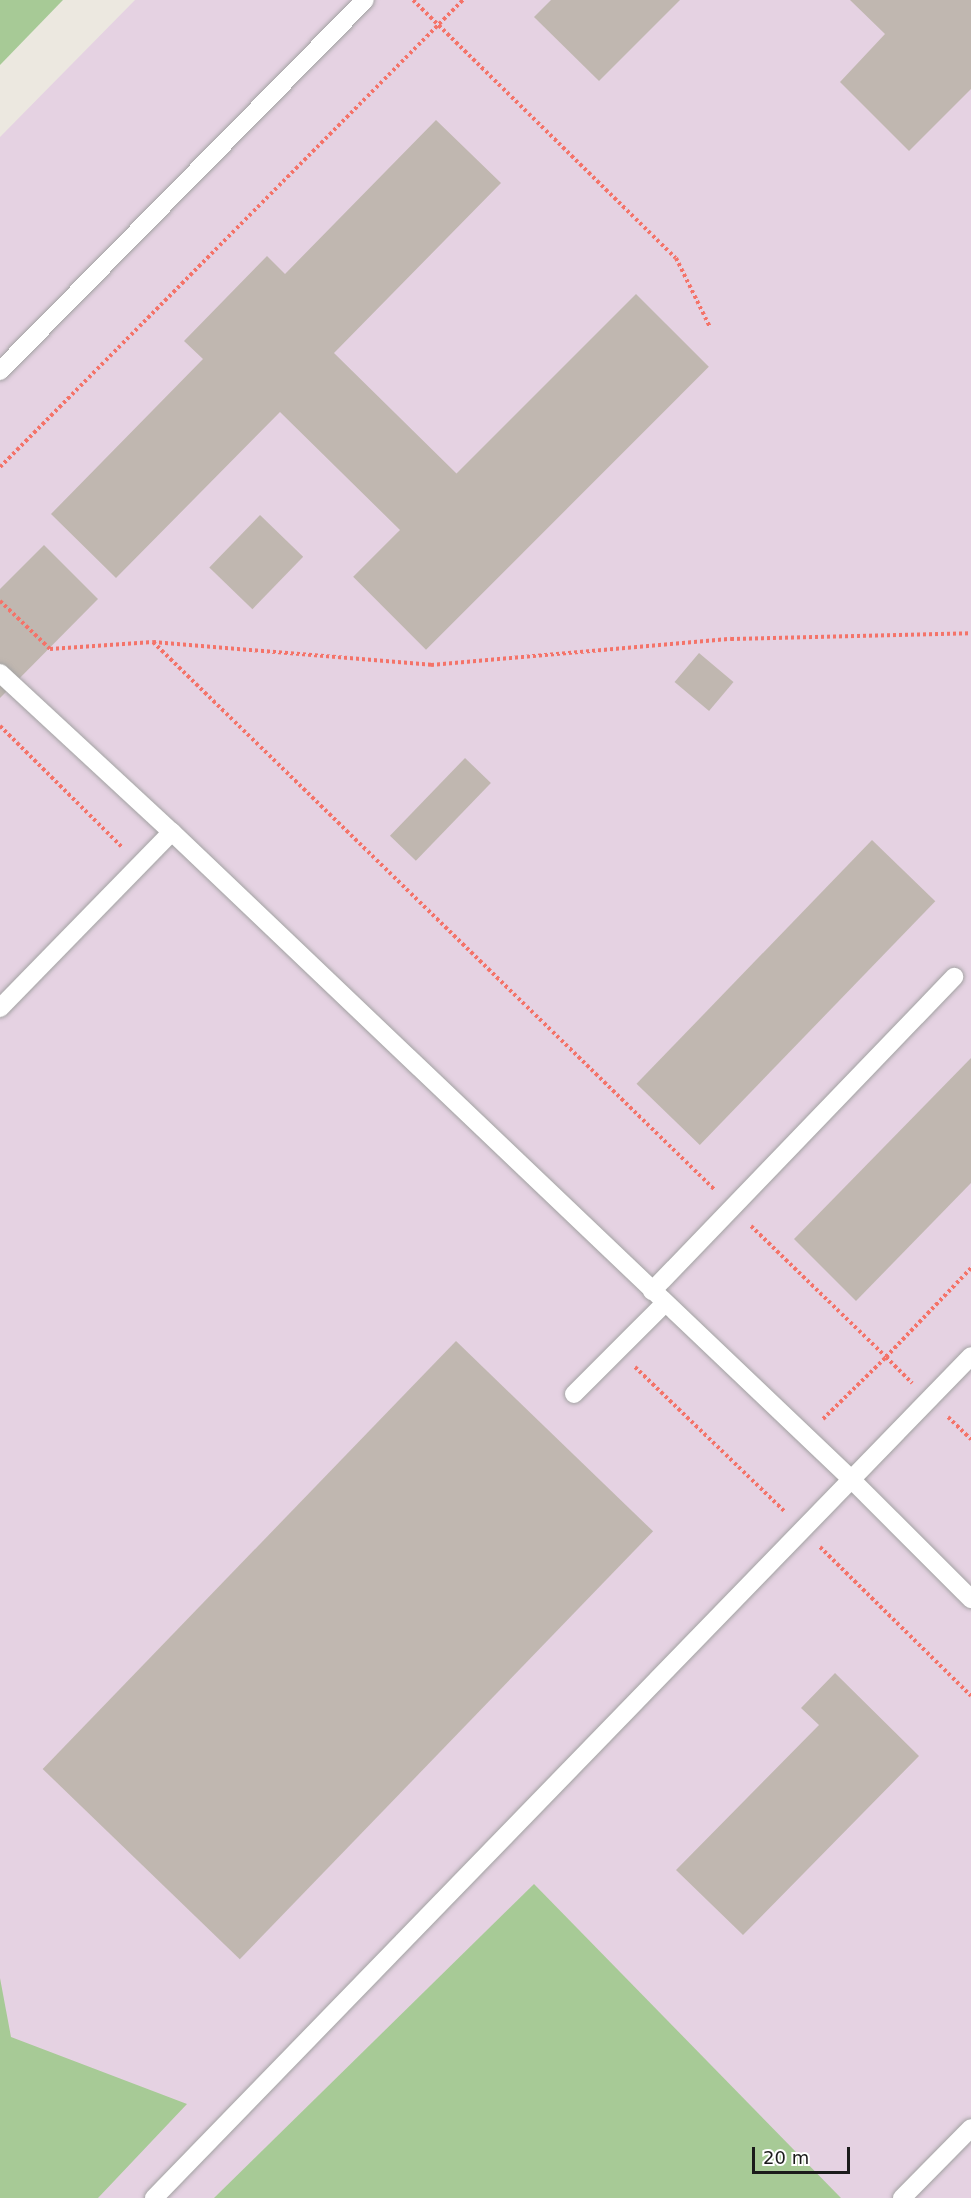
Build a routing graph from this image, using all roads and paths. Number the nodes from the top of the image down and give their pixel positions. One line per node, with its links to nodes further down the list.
1 (365, 0): 6 (lane)
2 (413, 0): 4 (path)
3 (463, 0): 4 (path)
4 (438, 26): 5 (path); 7 (path)
5 (710, 327)
6 (0, 371)
7 (0, 467)
8 (0, 600): 10 (path)
9 (971, 633): 10 (path)
10 (153, 642): 17 (path)
11 (0, 673): 13 (lane)
12 (0, 726): 14 (path)
13 (172, 832): 14 (lane); 19 (lane)
14 (140, 865): 16 (lane)
15 (954, 977): 17 (lane)
16 (0, 1008)
17 (732, 1207): 19 (lane); 21 (path)
18 (971, 1268): 21 (path)
19 (659, 1297): 22 (lane); 23 (lane)
20 (971, 1356): 24 (lane)
21 (886, 1357): 23 (path)
22 (574, 1394)
23 (805, 1436): 24 (lane)
24 (851, 1479): 25 (lane); 27 (lane)
25 (971, 1599)
26 (971, 2128): 28 (lane)
27 (154, 2198)
28 (902, 2198)

